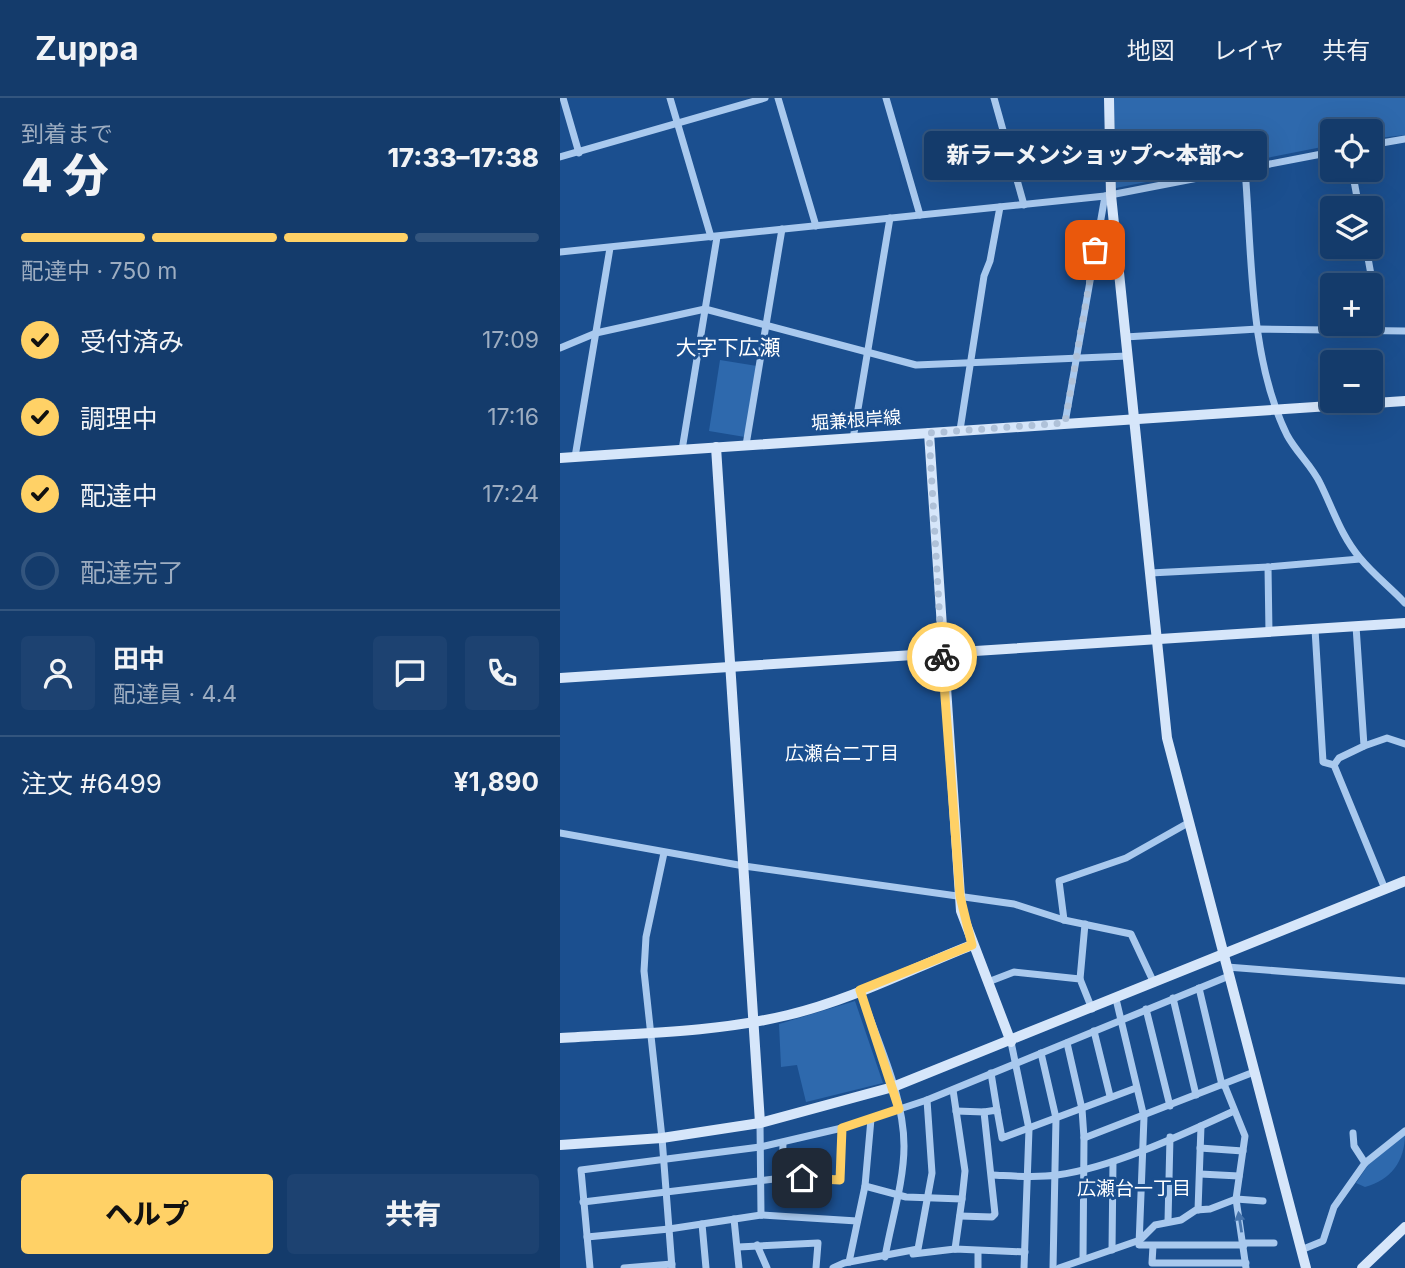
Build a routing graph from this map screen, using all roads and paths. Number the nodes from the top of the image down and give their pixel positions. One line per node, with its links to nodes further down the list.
1 (563, 98): 11 (street)
2 (670, 98): 8 (street)
3 (765, 98): 8 (street)
4 (778, 98): 20 (street)
5 (886, 98): 18 (street)
6 (994, 98): 16 (street)
7 (1107, 98): 15 (street)
8 (678, 124): 11 (street); 22 (street)
9 (1405, 139): 10 (street)
10 (1383, 143)
11 (579, 153): 13 (street)
12 (1320, 154): 14 (street)
13 (560, 157)
14 (1245, 169): 15 (street); 27 (street)
15 (1108, 195): 16 (street); 32 (street); 36 (street)
16 (1024, 205): 17 (street)
17 (1000, 207): 18 (street); 37 (street)
18 (920, 215): 19 (street)
19 (890, 218): 20 (street); 34 (street)
20 (816, 226): 21 (street)
21 (782, 229): 22 (street); 26 (street)
22 (714, 237): 23 (street); 25 (street)
23 (610, 248): 24 (street); 31 (street)
24 (560, 252)
25 (705, 309): 26 (street); 31 (street); 47 (street)
26 (765, 324): 34 (street); 45 (street)
27 (1258, 329): 28 (street); 32 (street); 39 (street)
28 (1320, 330)
29 (1383, 330): 30 (street)
30 (1405, 331)
31 (596, 333): 33 (street); 48 (street)
32 (1125, 337): 35 (street)
33 (560, 348)
34 (867, 353): 37 (street); 44 (street)
35 (1127, 356): 36 (street); 40 (street)
36 (1075, 359): 37 (street); 41 (street)
37 (969, 364): 42 (street)
38 (1405, 401): 39 (street, 堀兼根岸線)
39 (1279, 410): 40 (street, 堀兼根岸線); 50 (street)
40 (1134, 419): 41 (street, 堀兼根岸線); 52 (street)
41 (1065, 423): 42 (street, 堀兼根岸線)
42 (960, 430): 43 (street, 堀兼根岸線)
43 (929, 433): 44 (street, 堀兼根岸線); 59 (street)
44 (853, 439): 45 (street, 堀兼根岸線)
45 (746, 445): 46 (street, 堀兼根岸線)
46 (716, 447): 47 (street, 堀兼根岸線); 60 (street)
47 (682, 450): 48 (street, 堀兼根岸線)
48 (575, 457): 49 (street, 堀兼根岸線)
49 (560, 458)
50 (1360, 559): 51 (street); 53 (street)
51 (1268, 567): 52 (street); 57 (street)
52 (1150, 573): 58 (street)
53 (1405, 603)
54 (1405, 623): 55 (street)
55 (1356, 626): 56 (street); 63 (street)
56 (1315, 629): 57 (street); 64 (street)
57 (1269, 633): 58 (street)
58 (1156, 638): 59 (street); 65 (street)
59 (942, 652): 60 (street); 71 (street)
60 (731, 666): 61 (street); 68 (street)
61 (560, 678)
62 (1405, 744): 63 (street)
63 (1364, 746): 64 (street)
64 (1334, 765): 70 (street)
65 (1188, 823): 72 (street); 75 (street)
66 (560, 833): 67 (street)
67 (664, 853): 68 (street); 90 (street)
68 (744, 866): 71 (street); 88 (street)
69 (1405, 881): 70 (street)
70 (1385, 889): 75 (street)
71 (960, 896): 72 (street); 74 (street)
72 (1063, 920): 73 (street)
73 (1085, 924): 77 (street); 80 (street)
74 (972, 945): 79 (street); 82 (street)
75 (1224, 954): 76 (street); 80 (street)
76 (1228, 971): 78 (street); 81 (street); 96 (street)
77 (1080, 979): 79 (street); 85 (street)
78 (1405, 981)
79 (988, 982): 92 (street)
80 (1154, 983): 84 (street)
81 (1199, 988): 83 (street); 98 (street)
82 (860, 990): 88 (street); 99 (street)
83 (1174, 998): 86 (street); 102 (street)
84 (1116, 999): 85 (street); 87 (street)
85 (1092, 1009): 92 (street)
86 (1146, 1009): 87 (street); 105 (street)
87 (1121, 1019): 89 (street); 100 (street)
88 (754, 1022): 90 (street); 115 (street)
89 (1094, 1031): 93 (street); 103 (street)
90 (649, 1032): 91 (street); 122 (street)
91 (560, 1038)
92 (1011, 1042): 95 (street); 99 (street)
93 (1067, 1043): 94 (street); 107 (street)
94 (1041, 1053): 95 (street); 113 (street)
95 (1015, 1063): 97 (street); 118 (street)
96 (1254, 1072): 98 (street); 168 (street)
97 (991, 1073): 101 (street); 108 (street)
98 (1223, 1085): 102 (street); 110 (street)
99 (893, 1087): 106 (street); 115 (street)
100 (1136, 1088): 103 (street); 112 (street)
101 (953, 1090): 104 (street); 109 (street)
102 (1196, 1095): 105 (street)
103 (1110, 1096): 107 (street)
104 (927, 1100): 106 (street); 144 (street)
105 (1170, 1106): 112 (street)
106 (899, 1109): 114 (street); 143 (street)
107 (1082, 1109): 113 (street); 123 (street)
108 (997, 1110): 111 (street); 118 (street)
109 (956, 1111): 111 (street); 145 (street)
110 (1234, 1111): 116 (street); 129 (street)
111 (985, 1112): 135 (street)
112 (1144, 1117): 123 (street); 127 (street)
113 (1056, 1118): 118 (street); 136 (street)
114 (870, 1119): 117 (street); 141 (street)
115 (760, 1123): 122 (street); 126 (street)
116 (1201, 1126): 121 (street); 128 (street)
117 (842, 1128): 124 (street); 139 (street)
118 (1029, 1129): 138 (street)
119 (1405, 1131): 132 (street)
120 (1353, 1133): 132 (street)
121 (1170, 1137): 127 (street); 154 (street)
122 (662, 1138): 125 (street); 130 (street)
123 (1084, 1138): 133 (street)
124 (782, 1143): 126 (street); 139 (street)
125 (560, 1145)
126 (760, 1147): 130 (street); 140 (street)
127 (1142, 1148): 131 (street); 159 (street)
128 (1200, 1148): 129 (street); 134 (street)
129 (1243, 1151): 137 (street)
130 (664, 1160): 142 (street); 148 (street)
131 (1113, 1162): 133 (street); 167 (street)
132 (1365, 1163): 168 (street)
133 (1084, 1170): 136 (street); 172 (street)
134 (1200, 1174): 137 (street); 149 (street)
135 (992, 1175): 138 (street); 151 (street)
136 (1055, 1175): 138 (street); 186 (street)
137 (1239, 1176): 146 (street)
138 (1028, 1177): 170 (street)
139 (782, 1178): 140 (street)
140 (761, 1181): 142 (street); 150 (street)
141 (865, 1186): 143 (street); 153 (street)
142 (666, 1194): 148 (street); 157 (street)
143 (896, 1194): 144 (street); 171 (street)
144 (929, 1197): 145 (street); 171 (street)
145 (962, 1199): 151 (street)
146 (1236, 1199): 147 (street); 149 (street); 161 (street, one-way to 146)
147 (1263, 1201)
148 (583, 1202): 158 (street)
149 (1198, 1210): 154 (street)
150 (761, 1215): 152 (street); 153 (street)
151 (960, 1216): 166 (street)
152 (734, 1219): 155 (street); 165 (street)
153 (857, 1221): 174 (street)
154 (1168, 1222): 159 (street)
155 (702, 1224): 157 (street); 179 (street)
156 (1405, 1227): 188 (street)
157 (669, 1229): 158 (street); 176 (street)
158 (587, 1237): 177 (street)
159 (1140, 1240): 163 (street); 167 (street)
160 (1274, 1243): 161 (street)
161 (1243, 1244): 164 (street); 175 (street)
162 (757, 1245): 165 (street); 181 (street); 182 (street)
163 (1153, 1246): 164 (street); 173 (street)
164 (1182, 1246): 173 (street)
165 (738, 1248): 180 (street)
166 (955, 1249): 169 (street); 174 (street)
167 (1112, 1250): 172 (street)
168 (1301, 1250): 187 (street)
169 (978, 1252): 170 (street); 184 (street)
170 (1025, 1252): 185 (street)
171 (885, 1257): 174 (street)
172 (1083, 1259): 186 (street)
173 (1181, 1264): 175 (street)
174 (848, 1265): 183 (street)
175 (1246, 1265)
176 (672, 1266): 178 (street)
177 (590, 1268)
178 (624, 1268)
179 (706, 1268)
180 (739, 1268)
181 (767, 1268)
182 (816, 1268)
183 (834, 1268)
184 (978, 1268)
185 (1024, 1268)
186 (1056, 1268)
187 (1306, 1268)
188 (1362, 1268)

